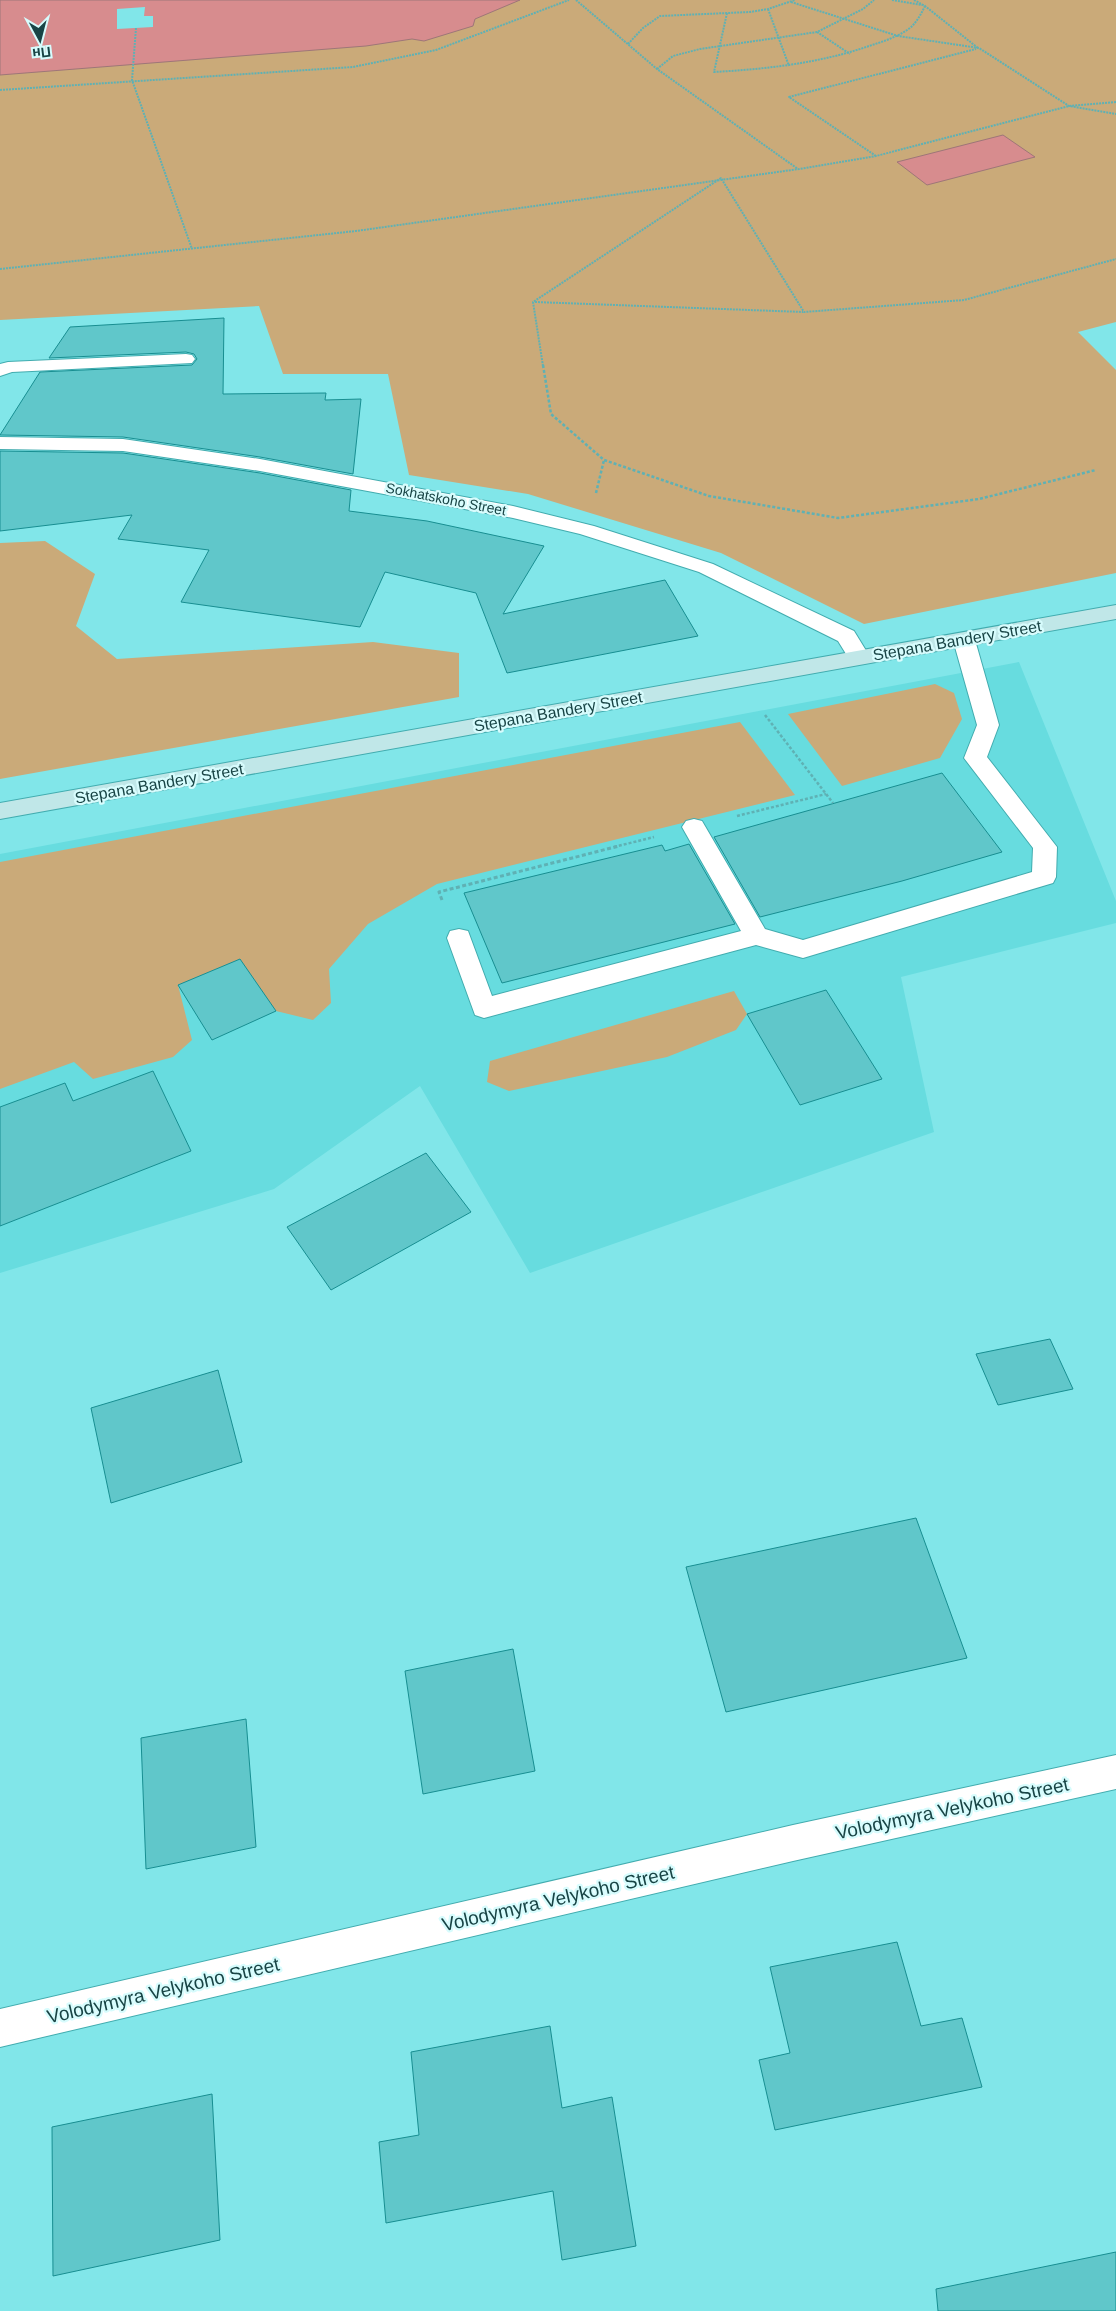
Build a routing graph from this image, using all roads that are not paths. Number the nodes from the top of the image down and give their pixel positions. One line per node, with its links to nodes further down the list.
1 (186, 359): 2 (street)
2 (0, 371)
3 (0, 443): 6 (street, Sokhatskoho Street)
4 (1116, 612): 5 (main road, Stepana Bandery Street)
5 (964, 640): 6 (main road, Stepana Bandery Street); 9 (street)
6 (859, 656): 7 (main road, Stepana Bandery Street)
7 (0, 811)
8 (694, 827): 9 (street)
9 (756, 936): 10 (street)
10 (459, 938)
11 (1116, 1772): 12 (street, Volodymyra Velykoho Street)
12 (0, 2028)

